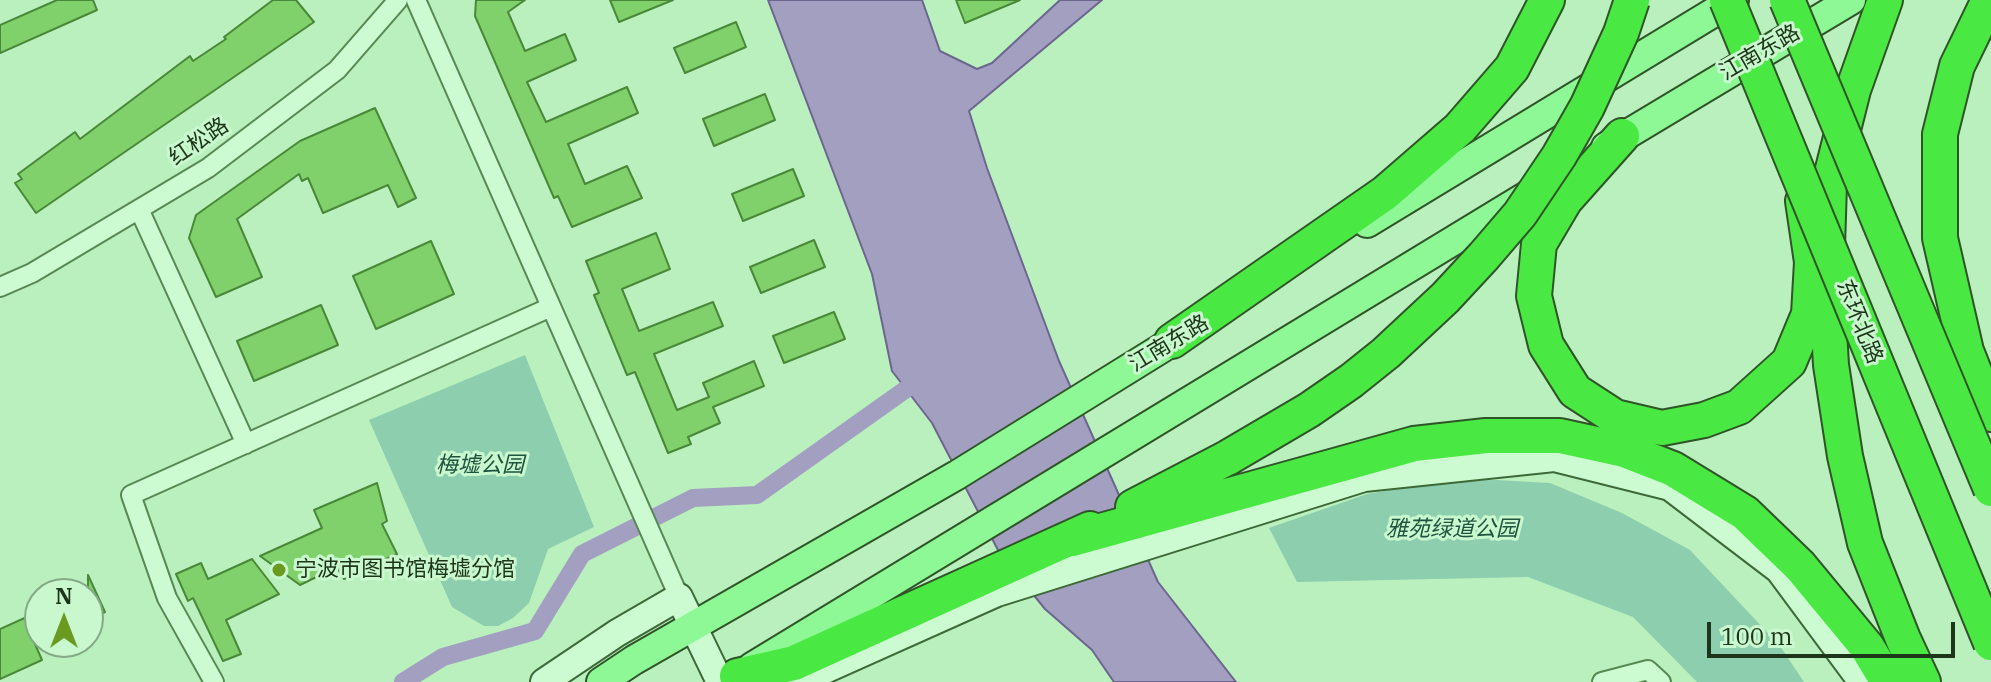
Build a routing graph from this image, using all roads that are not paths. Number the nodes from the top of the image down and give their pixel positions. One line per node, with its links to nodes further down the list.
1 (398, 0): 13 (street, 红松路)
2 (416, 0): 15 (street)
3 (1547, 0): 16 (highway)
4 (1632, 0): 20 (highway, bridge)
5 (1727, 0): 12 (highway, 东环北路, bridge)
6 (1734, 0): 16 (main road, 江南东路)
7 (1787, 0): 19 (highway, bridge)
8 (1851, 0): 11 (main road, 江南东路)
9 (1885, 0): 33 (highway)
10 (1989, 0): 17 (highway)
11 (1622, 136): 12 (highway, bridge); 24 (main road, 江南东路)
12 (1799, 177): 23 (highway, 东环北路, bridge)
13 (139, 209): 14 (street, 红松路); 18 (street)
14 (0, 287)
15 (551, 307): 18 (street); 21 (street)
16 (1172, 341): 22 (main road, 江南东路)
17 (1991, 414)
18 (246, 444): 25 (street)
19 (1991, 489)
20 (1144, 510): 24 (highway); 32 (highway)
21 (679, 597): 22 (main road); 26 (main road)
22 (691, 627): 24 (main road); 27 (main road, 江南东路)
23 (1991, 643)
24 (728, 680)
25 (214, 682)
26 (544, 682)
27 (601, 682)
28 (798, 682): 31 (main road)
29 (1602, 682): 30 (street)
30 (1661, 682)
31 (1862, 682)
32 (1888, 682)
33 (1923, 682)

